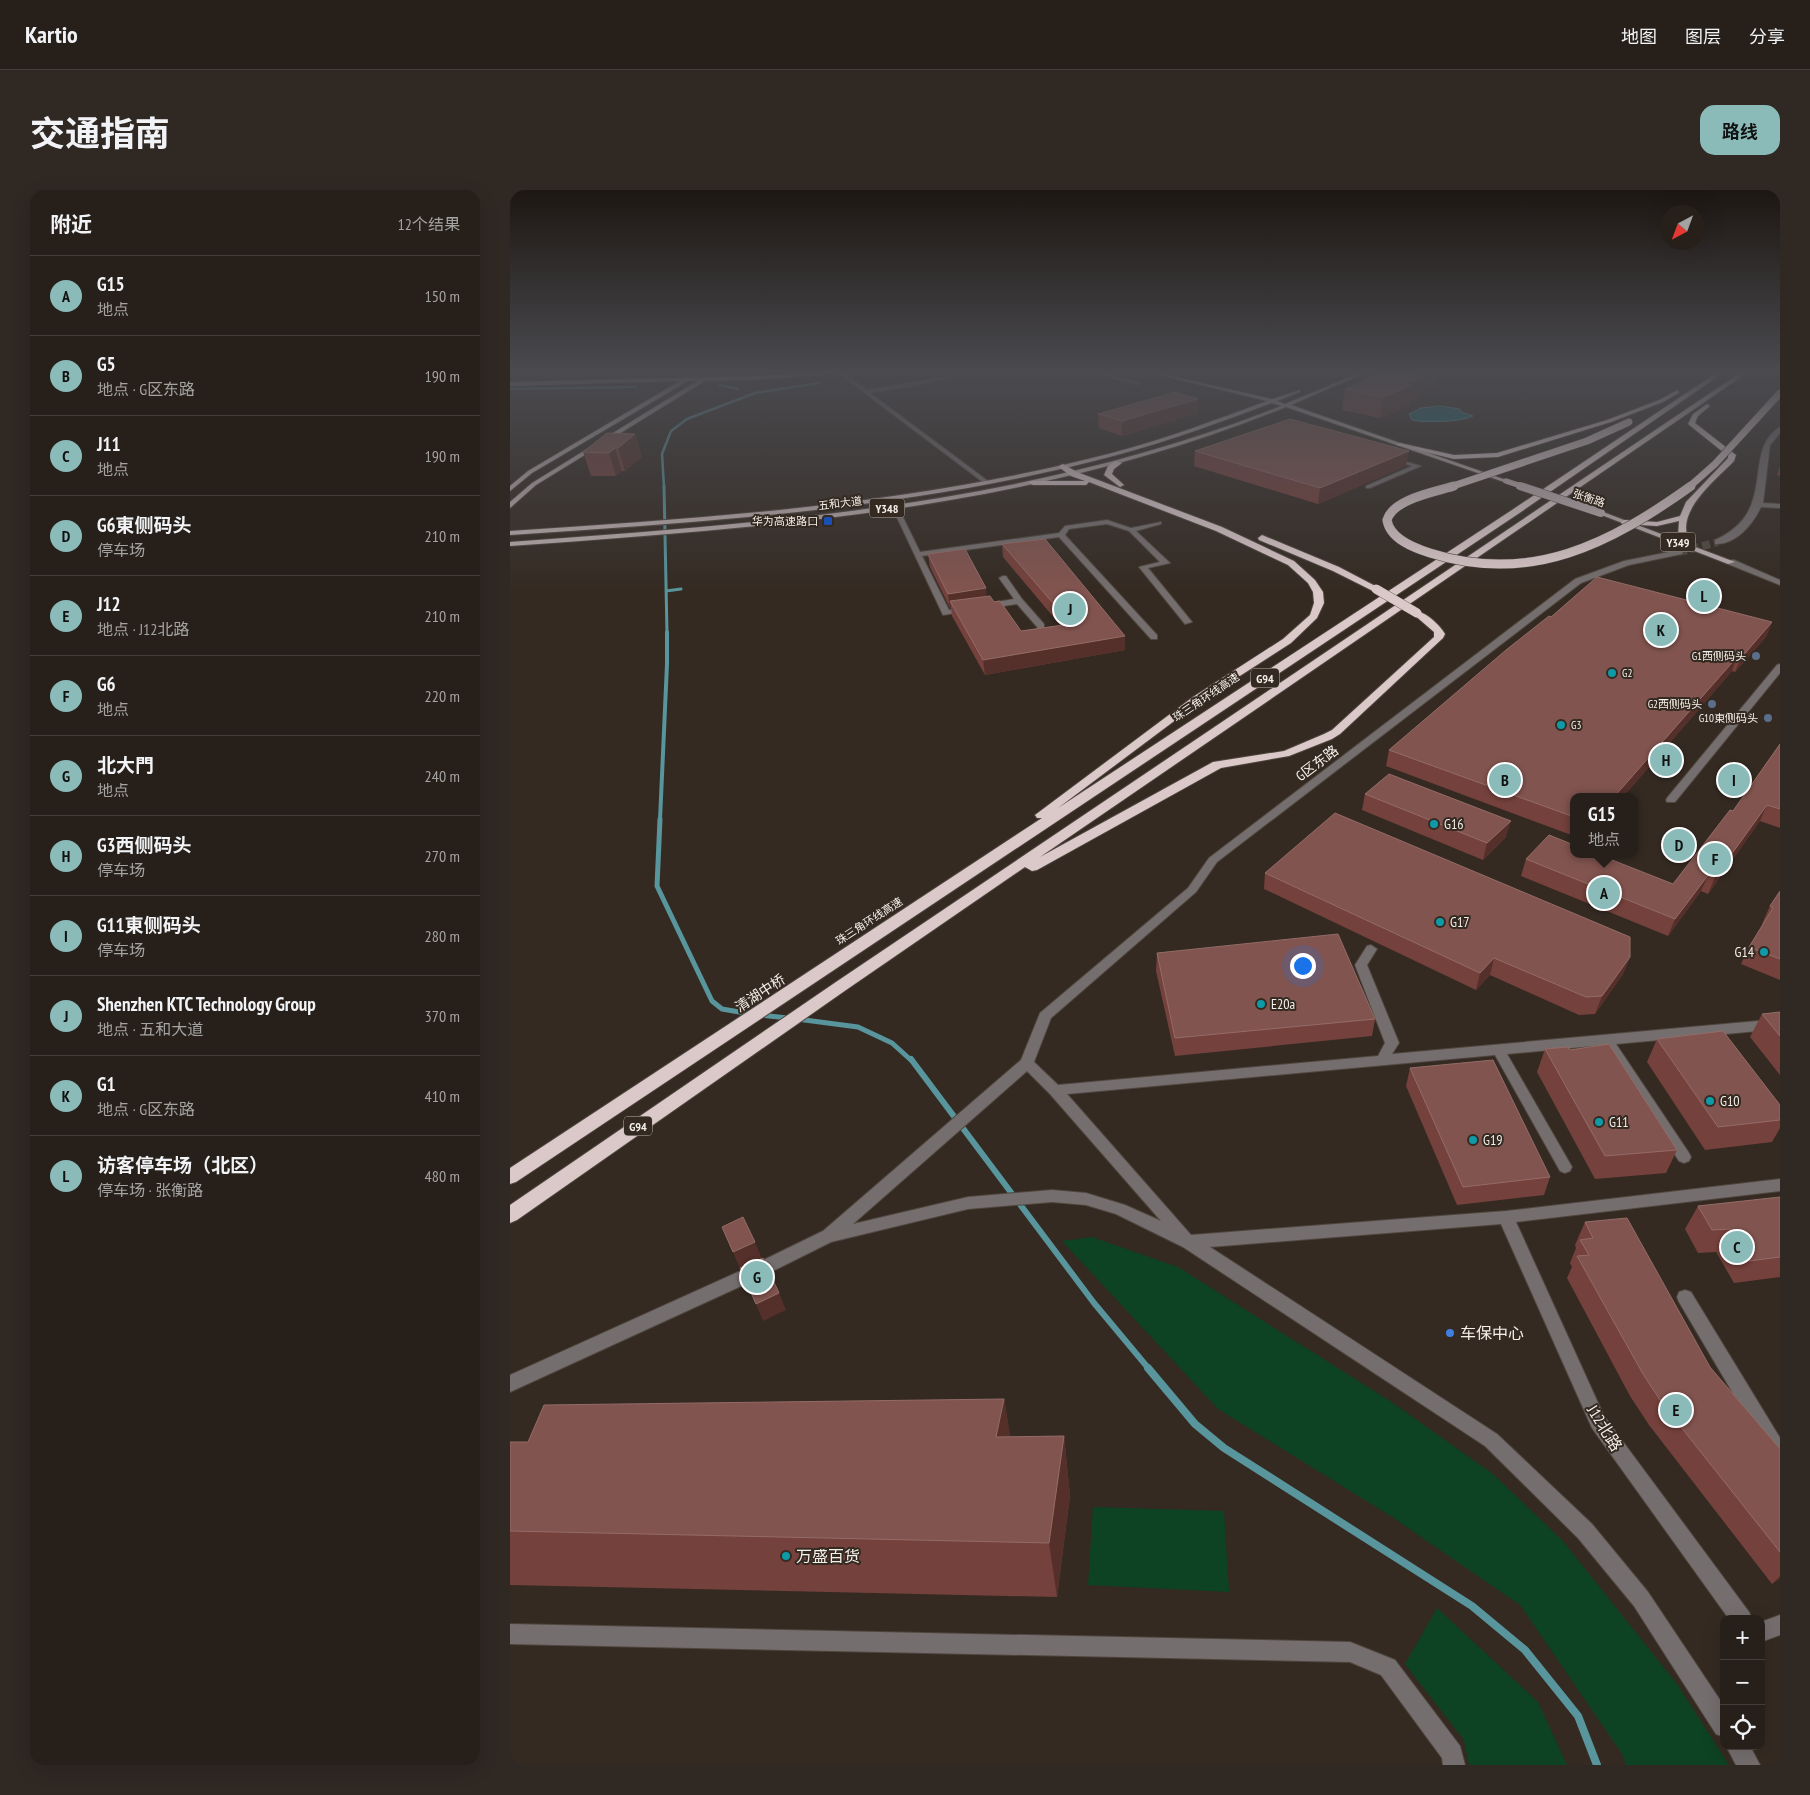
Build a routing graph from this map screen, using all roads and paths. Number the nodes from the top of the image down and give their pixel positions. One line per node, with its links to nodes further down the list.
1 (573, 446): 25 (main road)
2 (595, 446): 27 (main road)
3 (939, 446): 21 (street)
4 (1139, 446): 18 (main road, 五和大道 / Y348)
5 (1174, 446): 17 (main road, 五和大道 / Y348)
6 (1404, 446): 19 (main road, 张衡路)
7 (1407, 446): 16 (highway)
8 (1526, 446): 16 (highway)
9 (1569, 446): 13 (highway, bridge)
10 (1612, 446): 54 (highway, 珠三角环线高速 / G94)
11 (1636, 446): 55 (highway, G94)
12 (1721, 446): 30 (highway)
13 (1730, 446)
14 (1767, 446): 26 (street)
15 (1380, 455): 24 (street)
16 (1498, 455): 19 (highway)
17 (1118, 463): 20 (main road, 五和大道 / Y348); 23 (highway)
18 (1063, 466): 20 (highway); 21 (main road, 五和大道 / Y348)
19 (1475, 471): 32 (main road, 张衡路, bridge)
20 (1078, 473): 22 (main road, 五和大道 / Y348); 23 (highway)
21 (986, 482): 37 (main road, 五和大道 / Y348)
22 (1033, 483): 23 (highway); 29 (main road, 五和大道 / Y348)
23 (1116, 486): 31 (highway); 35 (highway)
24 (1368, 487)
25 (510, 489)
26 (1759, 505): 28 (street); 40 (street)
27 (510, 506)
28 (1780, 506)
29 (895, 507): 41 (main road, 五和大道 / Y348); 43 (street)
30 (1683, 518): 32 (highway); 42 (highway)
31 (1216, 520): 35 (highway); 55 (highway, bridge)
32 (1625, 522): 42 (main road, 张衡路 / Y349)
33 (1159, 523): 36 (street)
34 (510, 524): 37 (main road)
35 (1204, 524): 54 (highway)
36 (1132, 530): 39 (street); 49 (street)
37 (545, 531): 38 (main road, 五和大道 / Y348)
38 (510, 533)
39 (1061, 536): 43 (street); 51 (street)
40 (1718, 542)
41 (510, 545)
42 (1683, 549): 44 (main road, 张衡路 / Y349); 64 (street, G区东路)
43 (918, 554): 48 (street)
44 (1731, 562): 45 (street); 47 (street)
45 (1780, 575)
46 (1003, 578): 48 (street)
47 (1780, 583)
48 (1019, 601): 50 (street)
49 (1188, 622)
50 (1040, 626)
51 (1154, 637)
52 (1780, 667): 53 (street)
53 (1671, 800)
54 (926, 903): 57 (highway, 珠三角环线高速 / G94)
55 (947, 914): 70 (highway, G94)
56 (1370, 949): 63 (street)
57 (809, 980): 68 (highway, 清湖中桥 / G94)
58 (1780, 1024): 59 (street)
59 (1720, 1029): 60 (street); 61 (street)
60 (1607, 1040): 62 (street); 66 (street)
61 (1732, 1045)
62 (1498, 1049): 63 (street); 67 (street)
63 (1382, 1060): 65 (street)
64 (1026, 1063): 65 (street); 72 (street)
65 (1054, 1090): 73 (street)
66 (1684, 1157)
67 (1566, 1167)
68 (510, 1177)
69 (1780, 1185): 71 (street)
70 (510, 1215)
71 (1506, 1217): 73 (street); 77 (street, J12北路)
72 (828, 1236): 73 (street); 75 (street)
73 (1189, 1242): 81 (street)
74 (1685, 1297): 76 (street)
75 (510, 1384)
76 (1780, 1454)
77 (1739, 1615)
78 (1780, 1625): 79 (street)
79 (1765, 1631)
80 (510, 1634): 83 (street)
81 (1720, 1720)
82 (1740, 1750): 84 (street)
83 (1454, 1765)
84 (1749, 1765)

